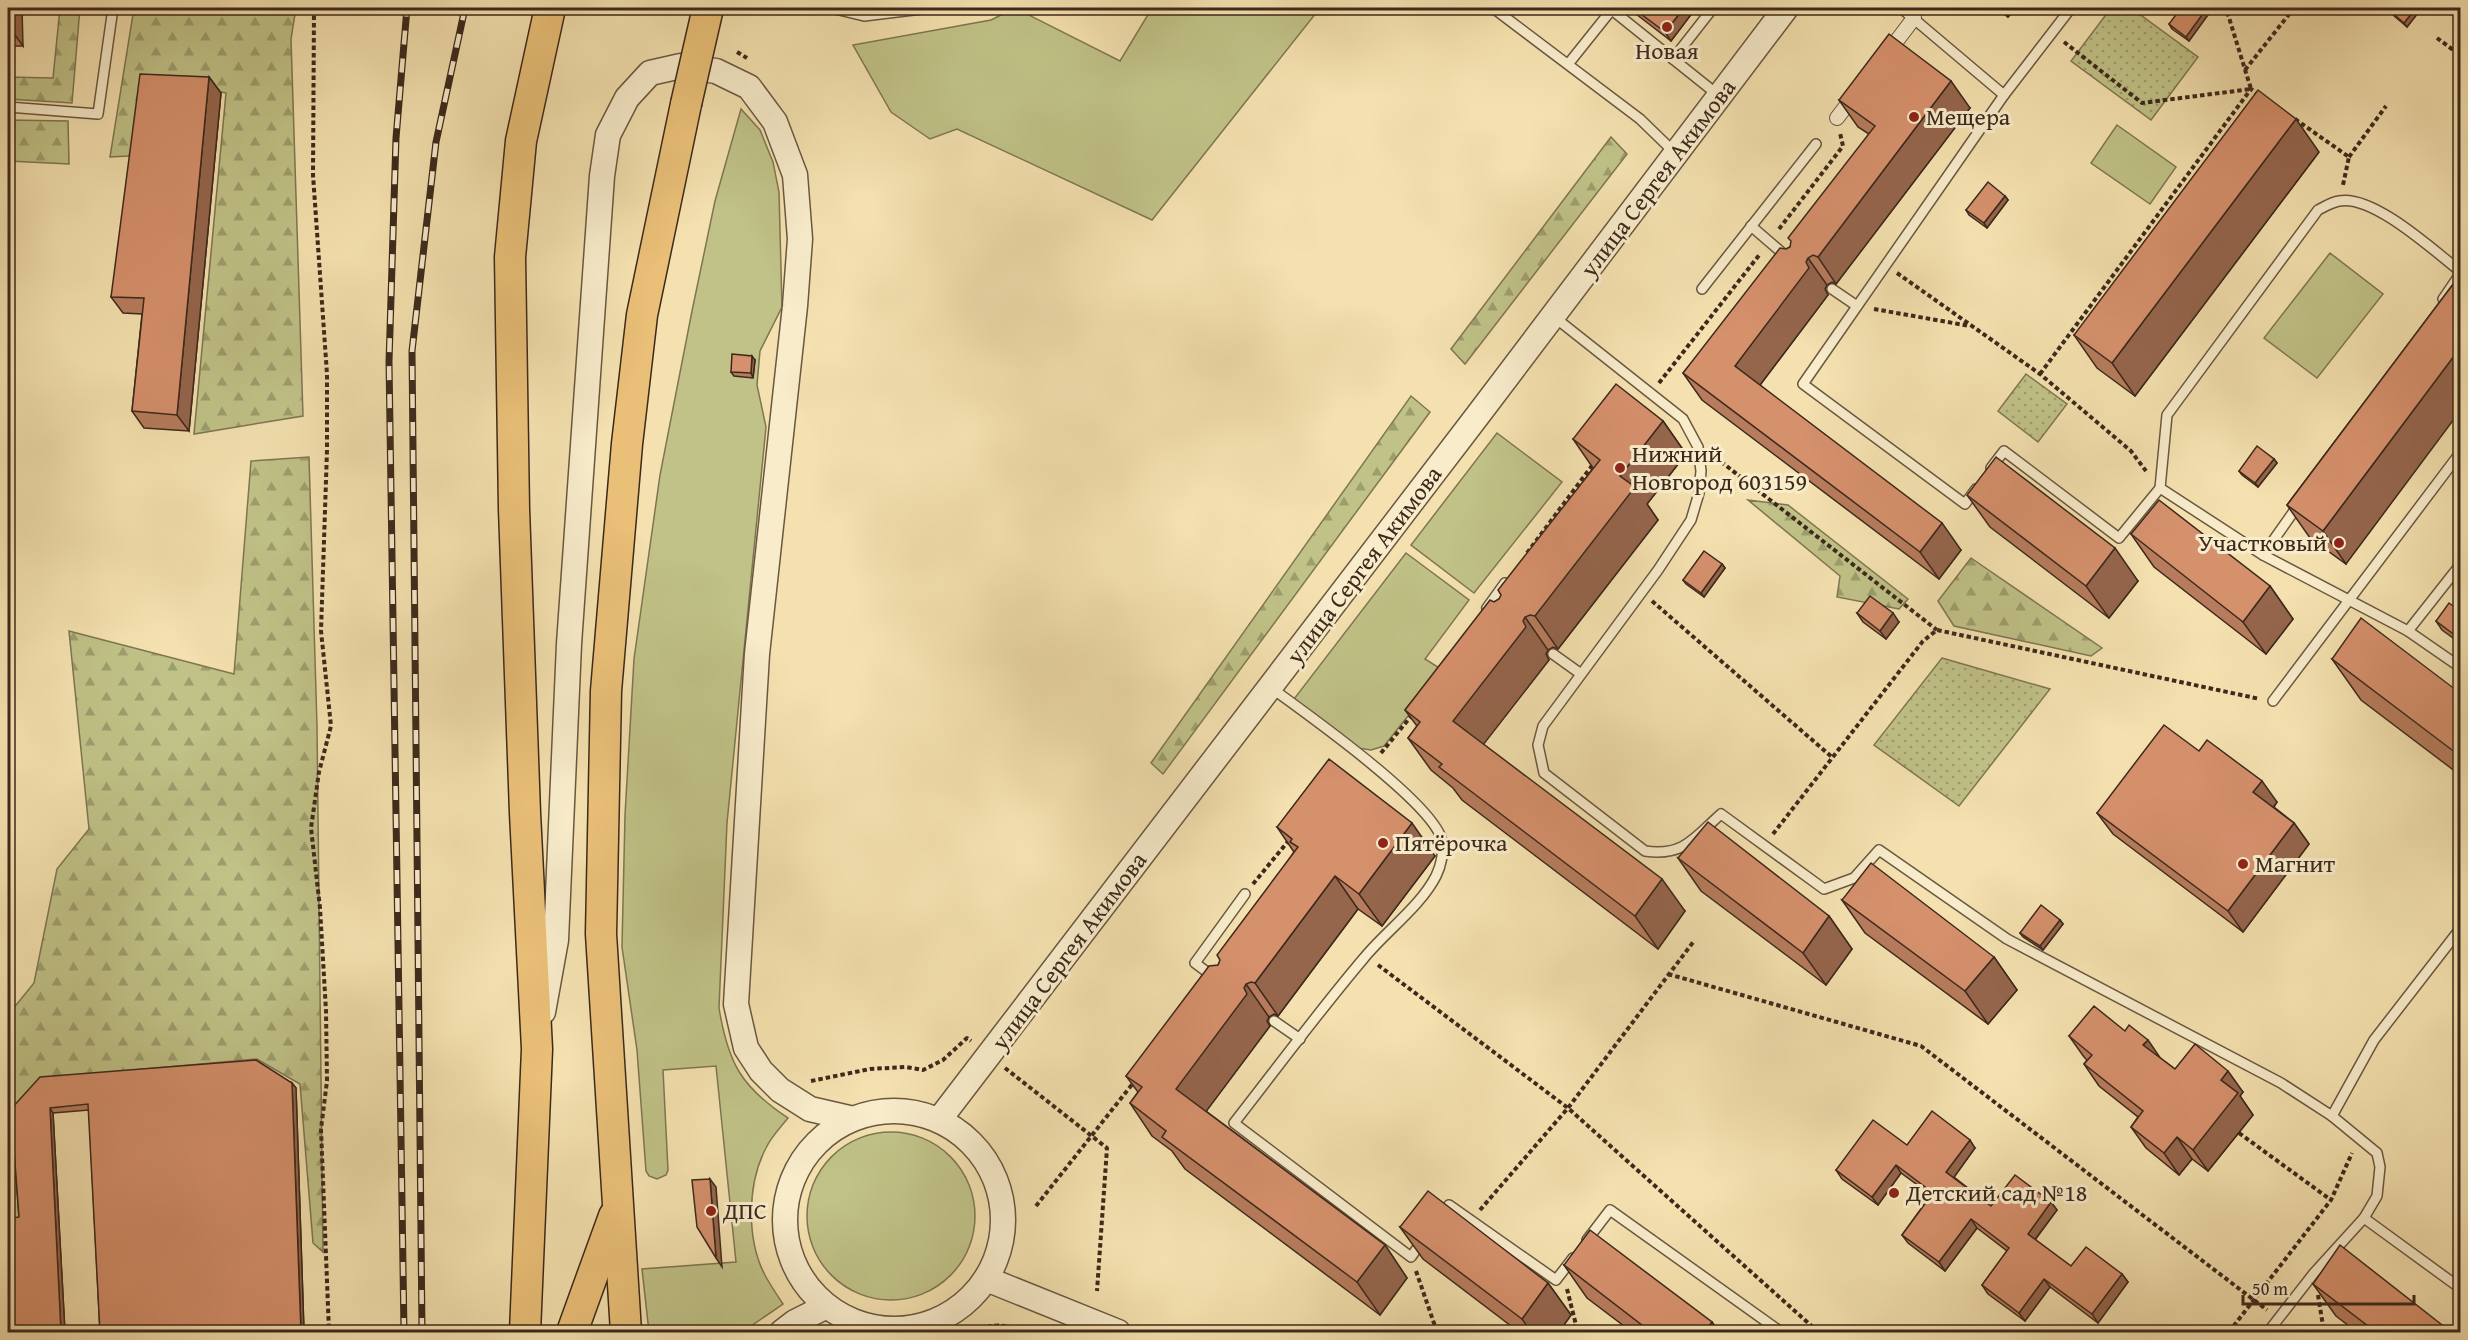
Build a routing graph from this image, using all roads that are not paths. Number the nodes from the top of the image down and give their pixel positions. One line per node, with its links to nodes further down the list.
1 (113, 8): 19 (lane)
2 (550, 8): 50 (main road)
3 (708, 8): 54 (main road, bridge)
4 (831, 8): 5 (lane)
5 (930, 8)
6 (1493, 8): 15 (lane)
7 (1713, 8): 13 (lane)
8 (1786, 8): 18 (street, улица Сергея Акимова)
9 (1902, 8): 12 (lane)
10 (2071, 8): 17 (lane)
11 (1612, 9): 13 (lane); 15 (lane)
12 (1914, 18): 14 (street); 17 (lane)
13 (1673, 59): 18 (lane)
14 (1880, 62)
15 (1569, 63): 22 (lane)
16 (1866, 80): 20 (street)
17 (2004, 95): 29 (lane)
18 (1720, 97): 22 (street, улица Сергея Акимова)
19 (8, 107)
20 (1837, 118)
21 (1816, 144): 23 (lane)
22 (1675, 153): 30 (street, улица Сергея Акимова)
23 (1751, 226): 24 (lane); 26 (lane)
24 (1794, 263)
25 (2460, 273): 28 (lane); 32 (lane)
26 (1702, 289)
27 (1832, 289): 29 (lane)
28 (2440, 303)
29 (1857, 306): 32 (lane)
30 (1553, 316): 42 (lane); 43 (street, улица Сергея Акимова)
31 (2460, 453): 37 (lane)
32 (2160, 488): 34 (lane)
33 (2304, 497): 34 (lane)
34 (2263, 555): 37 (lane)
35 (2460, 565): 39 (lane)
36 (1512, 574): 38 (lane)
37 (2350, 601): 39 (lane); 44 (lane)
38 (1495, 615)
39 (2408, 631): 41 (lane)
40 (1553, 654): 42 (lane)
41 (2460, 667)
42 (1581, 674): 51 (lane)
43 (1270, 687): 49 (lane); 53 (street, улица Сергея Акимова)
44 (2272, 701)
45 (1245, 894): 47 (lane)
46 (2460, 929): 51 (lane)
47 (1221, 982)
48 (1274, 1021): 49 (lane)
49 (1300, 1039): 57 (lane)
50 (537, 1049): 52 (street); 63 (main road)
51 (2332, 1116): 55 (lane)
52 (849, 1118): 53 (street); 62 (street)
53 (939, 1120): 60 (street)
54 (617, 1208): 64 (main road); 65 (main road)
55 (2364, 1218): 61 (lane); 69 (lane)
56 (1436, 1222): 59 (lane)
57 (1430, 1231)
58 (1583, 1245): 68 (lane)
59 (1576, 1254)
60 (989, 1280): 62 (street); 67 (street)
61 (2460, 1288)
62 (825, 1307): 66 (street)
63 (525, 1332)
64 (572, 1332)
65 (626, 1332)
66 (782, 1332)
67 (1118, 1332)
68 (1781, 1332)
69 (2268, 1332)

